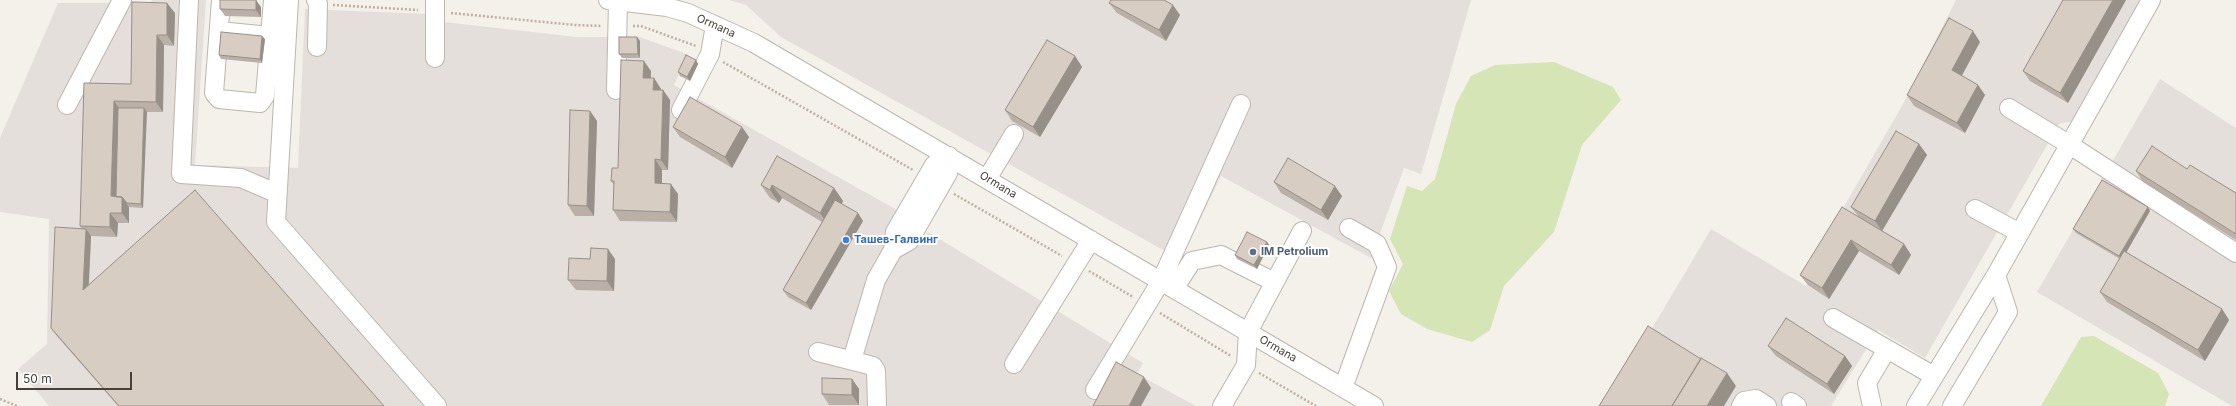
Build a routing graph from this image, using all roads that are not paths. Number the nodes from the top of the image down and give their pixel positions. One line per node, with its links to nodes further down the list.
1 (122, 0): 17 (street)
2 (189, 0): 24 (street)
3 (221, 0): 11 (street)
4 (273, 0): 12 (street)
5 (289, 0): 24 (street)
6 (316, 0): 13 (street)
7 (435, 0): 14 (street)
8 (613, 0): 10 (street, Ormana); 15 (street)
9 (2151, 0): 21 (street)
10 (715, 25): 19 (street); 22 (street, Ormana)
11 (219, 31): 12 (street); 12 (street)
12 (270, 36)
13 (317, 47)
14 (435, 58)
15 (616, 90)
16 (1241, 104): 33 (street)
17 (68, 105)
18 (2009, 108): 21 (street)
19 (681, 110)
20 (1014, 134): 23 (street)
21 (2070, 145): 28 (street); 30 (street)
22 (950, 156): 23 (street, Ormana); 38 (street)
23 (987, 179): 29 (street, Ormana)
24 (276, 193): 43 (street)
25 (1975, 209): 28 (street)
26 (1349, 228): 41 (street)
27 (1302, 231): 32 (street)
28 (2020, 233): 31 (street)
29 (1091, 240): 33 (street, Ormana); 39 (street)
30 (2236, 253)
31 (1996, 275): 40 (street); 51 (street)
32 (1274, 282): 33 (street); 35 (street)
33 (1168, 285): 35 (street, Ormana); 42 (street)
34 (1833, 318): 36 (street)
35 (1248, 332): 41 (street, Ormana); 45 (street)
36 (1887, 349): 40 (street); 49 (street)
37 (818, 352): 38 (street)
38 (852, 360): 44 (street)
39 (1014, 364)
40 (1934, 376): 50 (street)
41 (1343, 388): 46 (street, Ormana)
42 (1095, 390)
43 (437, 406)
44 (877, 406)
45 (1222, 406)
46 (1374, 406)
47 (1741, 406): 48 (street)
48 (1768, 406)
49 (1872, 406)
50 (1916, 406)
51 (1952, 406)

